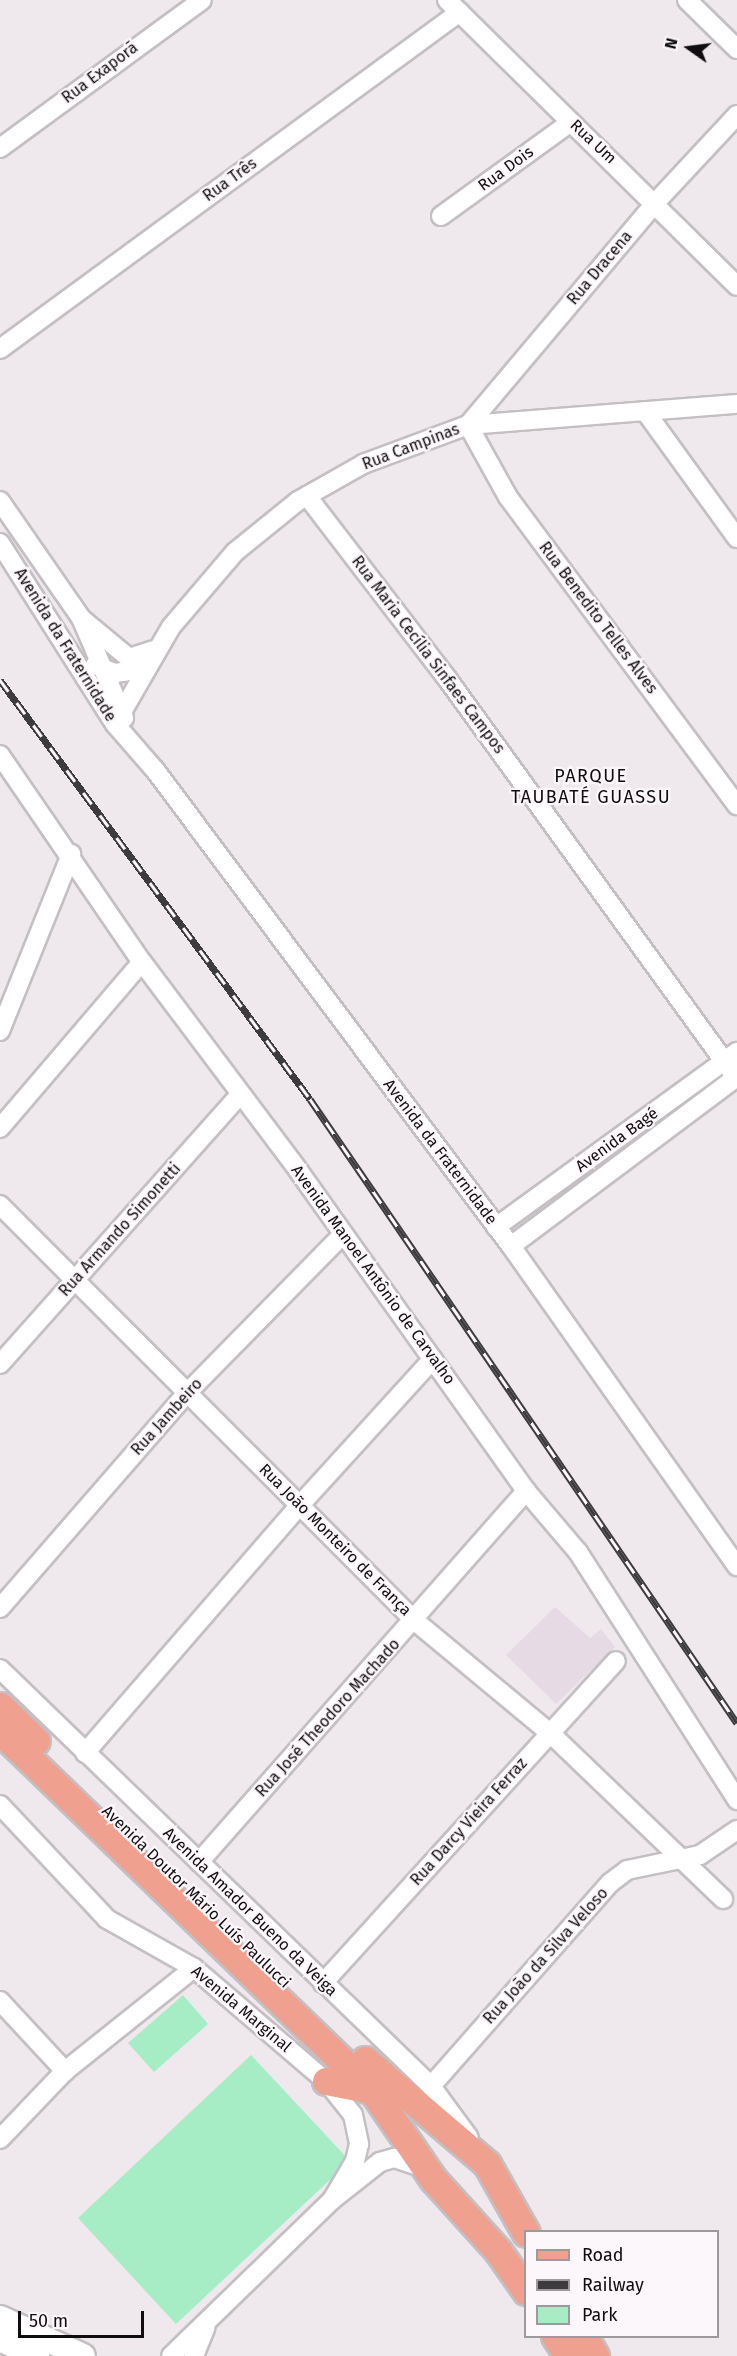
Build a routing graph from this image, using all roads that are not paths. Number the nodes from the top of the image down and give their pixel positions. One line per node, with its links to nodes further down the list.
1 (202, 0): 7 (street, Rua Exaporã)
2 (687, 0): 4 (street)
3 (454, 6): 6 (street, Rua Um); 11 (street, Rua Três)
4 (737, 49)
5 (737, 115): 8 (street, Rua Dracena)
6 (571, 122): 8 (street, Rua Um); 9 (street, Rua Dois)
7 (0, 148)
8 (656, 202): 10 (street, Rua Um); 14 (street, Rua Dracena)
9 (441, 216)
10 (737, 286)
11 (0, 349)
12 (737, 404): 13 (street, Rua Campinas)
13 (645, 411): 14 (street, Rua Campinas); 17 (street)
14 (468, 425): 15 (street, Rua Campinas); 26 (street, Rua Benedito Telles Alves)
15 (307, 496): 21 (street, Rua Campinas); 30 (street, Rua Maria Cecília Sinfaes Campos)
16 (0, 501): 20 (street, Avenida da Fraternidade)
17 (737, 538)
18 (0, 543): 19 (street, Avenida da Fraternidade)
19 (35, 596): 23 (street); 24 (street, Avenida da Fraternidade)
20 (81, 618): 21 (street); 23 (street, Avenida da Fraternidade)
21 (158, 648): 22 (street, Rua Campinas)
22 (144, 669): 23 (street); 24 (street, Rua Campinas)
23 (102, 671): 24 (street, Avenida da Fraternidade)
24 (118, 718): 35 (street, Avenida da Fraternidade)
25 (0, 755): 27 (street, Avenida Manoel Antônio de Carvalho)
26 (737, 805)
27 (70, 854): 28 (street, Avenida Manoel Antônio de Carvalho); 29 (street)
28 (142, 962): 32 (street, Avenida Manoel Antônio de Carvalho); 33 (street)
29 (0, 1031)
30 (731, 1057): 31 (street, Rua Maria Cecília Sinfaes Campos); 35 (street, Avenida Bagé)
31 (737, 1078): 37 (street, Avenida Bagé)
32 (240, 1095): 36 (street, Avenida Manoel Antônio de Carvalho); 38 (street, Rua Armando Simonetti)
33 (0, 1128)
34 (0, 1205): 38 (street, Rua João Monteiro de França)
35 (496, 1227): 37 (street, Avenida da Fraternidade)
36 (344, 1234): 39 (street, Avenida Manoel Antônio de Carvalho); 41 (street, Rua Jambeiro)
37 (511, 1246): 44 (street, Avenida da Fraternidade)
38 (75, 1280): 40 (street, Rua Armando Simonetti); 41 (street, Rua João Monteiro de França)
39 (433, 1359): 42 (street, Avenida Manoel Antônio de Carvalho); 43 (street)
40 (0, 1364)
41 (187, 1392): 43 (street, Rua João Monteiro de França); 45 (street, Rua Jambeiro)
42 (526, 1491): 46 (street, Rua José Theodoro Machado); 53 (street, Avenida Manoel Antônio de Carvalho)
43 (300, 1505): 46 (street, Rua João Monteiro de França); 52 (street)
44 (737, 1566)
45 (0, 1608)
46 (416, 1621): 51 (street, Rua João Monteiro de França); 56 (street, Rua José Theodoro Machado)
47 (616, 1661): 51 (street, Rua Darcy Vieira Ferraz)
48 (0, 1669): 52 (street, Avenida Amador Bueno da Veiga)
49 (0, 1706): 65 (main road, Avenida Doutor Mário Luís Paulucci)
50 (0, 1731): 65 (main road, Avenida Doutor Mário Luís Paulucci)
51 (550, 1733): 57 (street, Rua João Monteiro de França); 60 (street, Rua Darcy Vieira Ferraz)
52 (86, 1753): 56 (street, Avenida Amador Bueno da Veiga)
53 (737, 1800)
54 (0, 1805): 59 (street, Avenida Marginal)
55 (737, 1830): 57 (street)
56 (199, 1862): 60 (street, Avenida Amador Bueno da Veiga)
57 (681, 1862): 58 (street, Rua João Monteiro de França); 64 (street, Rua João da Silva Veloso)
58 (723, 1899)
59 (194, 1968): 62 (street); 63 (street, Avenida Marginal)
60 (323, 1983): 64 (street, Avenida Amador Bueno da Veiga)
61 (0, 2001): 62 (street)
62 (65, 2071): 66 (street)
63 (326, 2081): 65 (main road); 70 (street, Avenida Marginal)
64 (431, 2086): 68 (street, Avenida Amador Bueno da Veiga)
65 (382, 2089): 67 (main road); 69 (main road)
66 (0, 2139)
67 (462, 2146): 68 (main road); 69 (main road)
68 (487, 2164): 71 (main road)
69 (431, 2174): 70 (street); 72 (main road)
70 (333, 2200): 75 (street)
71 (512, 2206): 72 (main road); 73 (main road)
72 (471, 2220): 74 (main road)
73 (524, 2232)
74 (524, 2290)
75 (213, 2315): 82 (street); 83 (street)
76 (0, 2318): 81 (main road)
77 (557, 2338): 79 (main road)
78 (0, 2339): 80 (main road)
79 (584, 2349)
80 (37, 2356)
81 (83, 2356)
82 (171, 2356)
83 (194, 2356)

